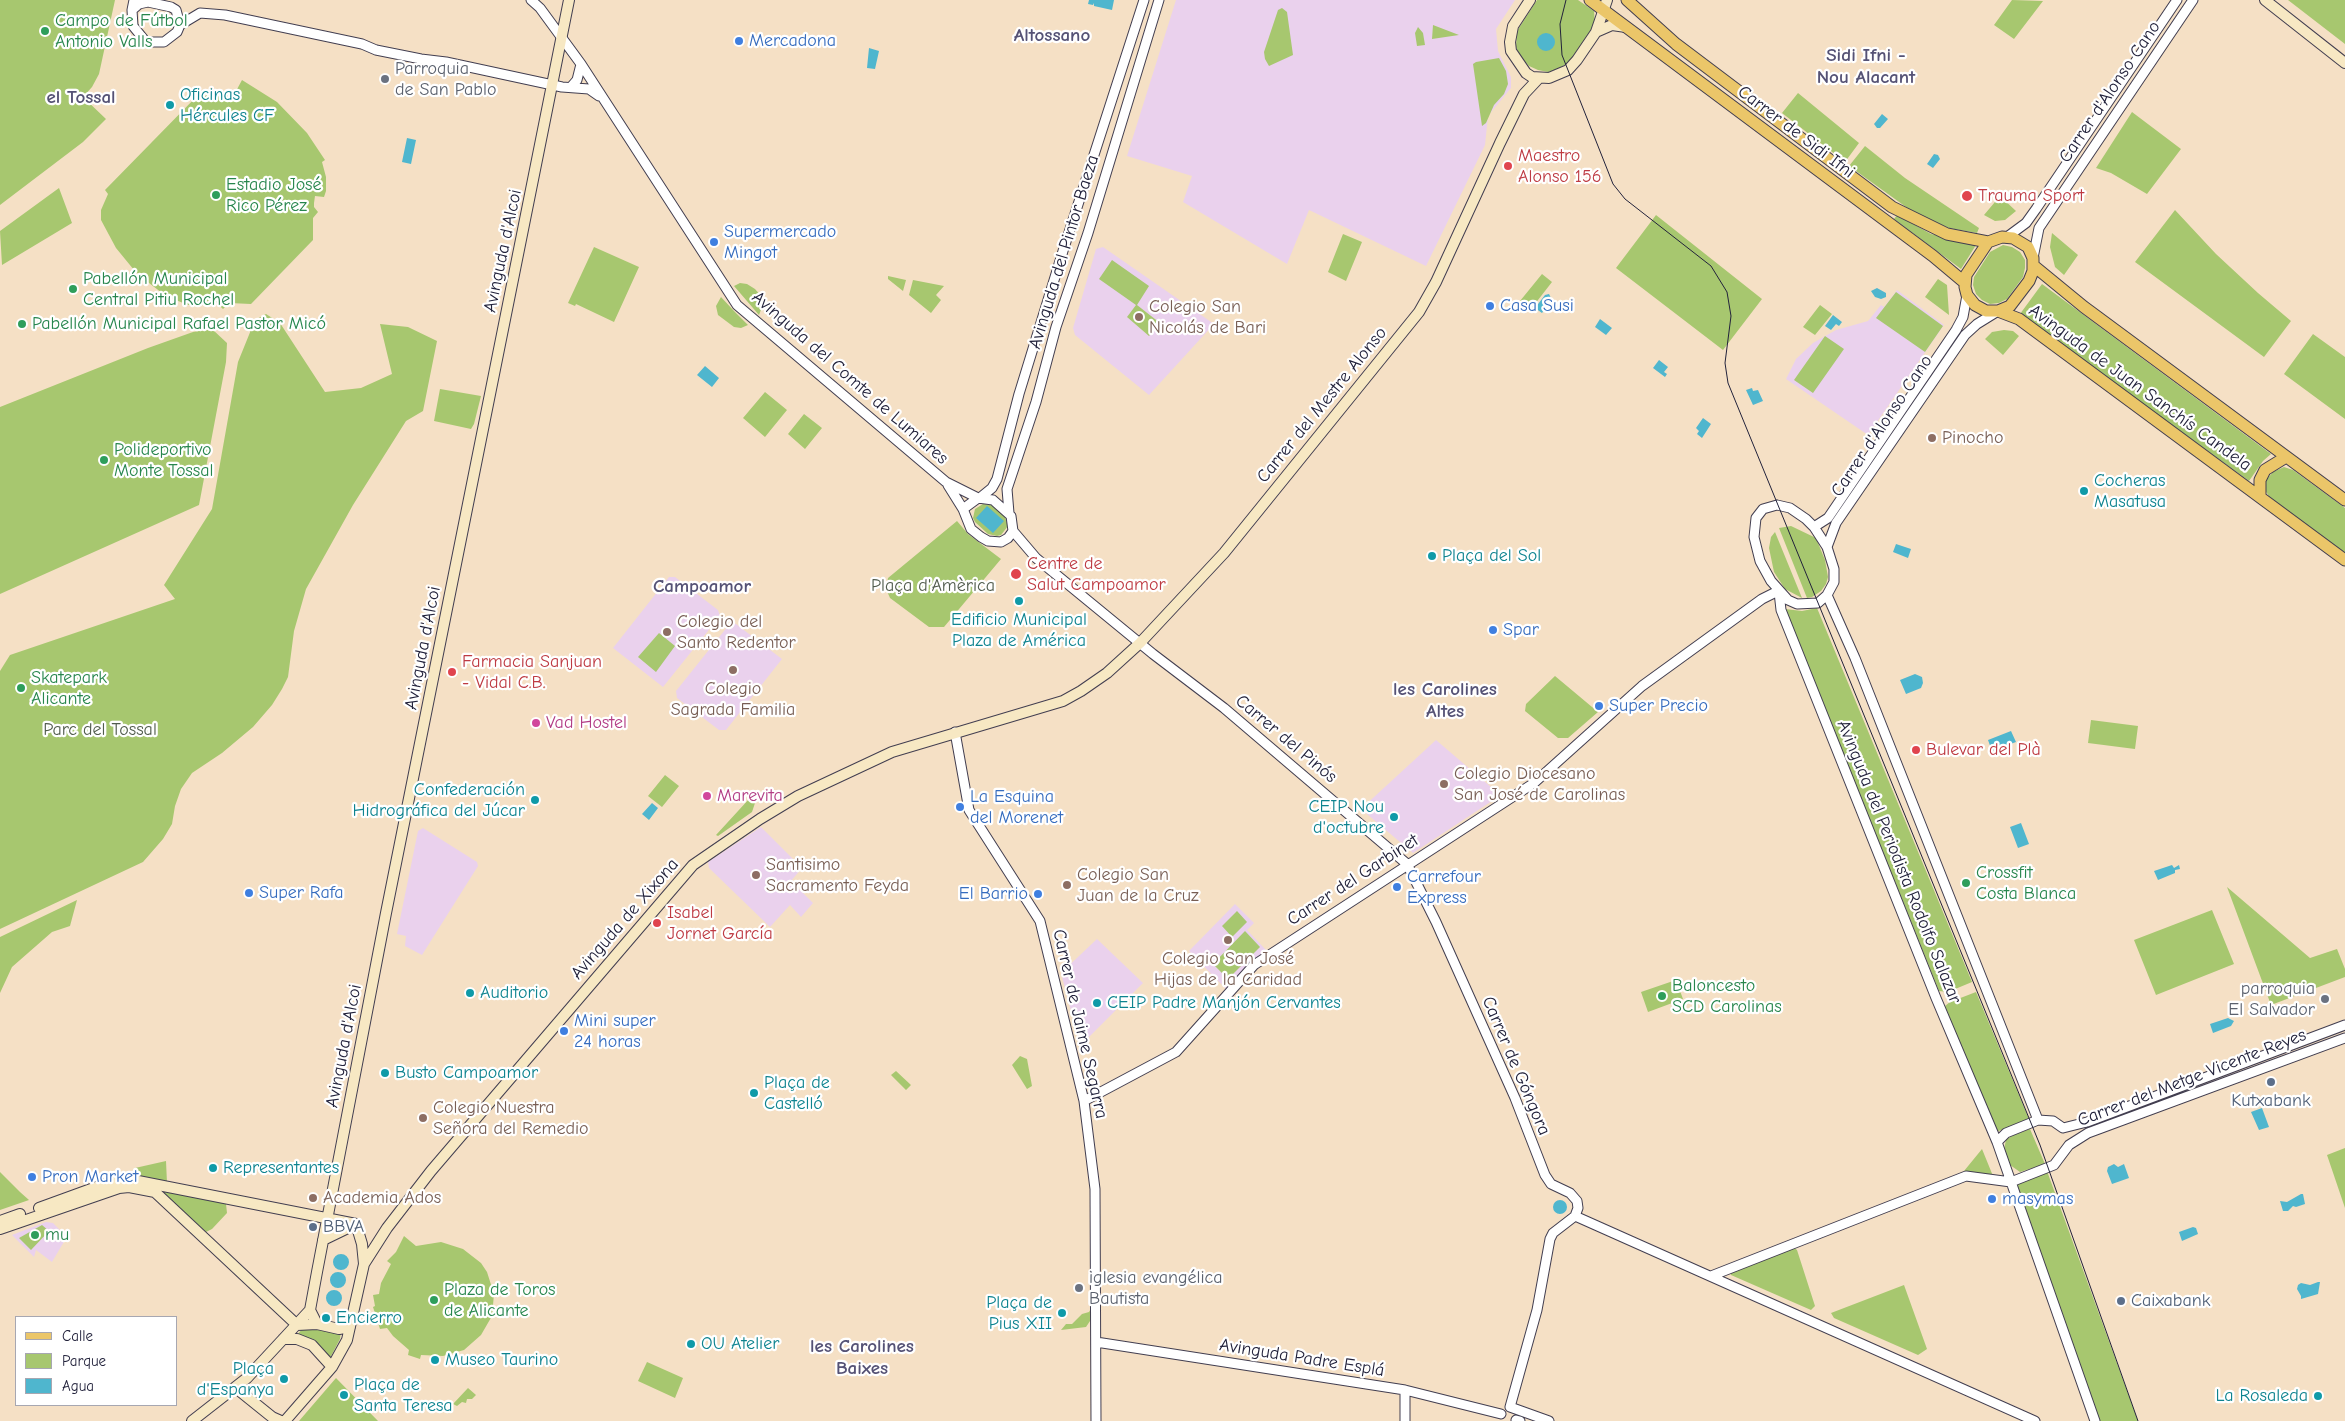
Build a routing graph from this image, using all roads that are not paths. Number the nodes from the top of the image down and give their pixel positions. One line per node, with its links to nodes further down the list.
1 (134, 0): 14 (street)
2 (531, 0): 18 (street, Avinguda del Comte de Lumiares)
3 (569, 0): 18 (main road, Avinguda d'Alcoi)
4 (1144, 0): 33 (street, Avinguda del Pintor Baeza)
5 (1160, 0): 36 (street, Avinguda del Pintor Baeza)
6 (1530, 0): 21 (main road)
7 (1590, 0): 13 (main road)
8 (1627, 0): 25 (main road, Carrer de Sidi Ifni)
9 (2177, 0): 24 (street, Carrer d'Alonso Cano)
10 (2193, 0): 26 (street, Carrer d'Alonso Cano)
11 (2265, 0): 19 (main road)
12 (147, 1): 14 (street); 15 (street)
13 (1606, 5): 16 (main road, Carrer de Sidi Ifni); 17 (main road)
14 (132, 10): 15 (street)
15 (180, 25): 22 (street)
16 (1628, 28): 17 (main road); 27 (main road, Carrer de Sidi Ifni)
17 (1596, 32): 21 (main road)
18 (562, 36): 20 (street, Avinguda del Comte de Lumiares); 22 (main road, Avinguda d'Alcoi)
19 (2345, 63)
20 (581, 64): 22 (street); 23 (street, Avinguda del Comte de Lumiares)
21 (1539, 78): 43 (main road, Carrer del Mestre Alonso)
22 (562, 86): 23 (street); 56 (main road, Avinguda d'Alcoi)
23 (602, 97): 31 (street, Avinguda del Comte de Lumiares)
24 (2007, 237): 25 (main road, Carrer d'Alonso Cano); 26 (main road)
25 (1988, 242): 27 (main road)
26 (2034, 262): 29 (main road, Carrer d'Alonso Cano); 30 (main road, Avinguda de Juan Sanchís Candela)
27 (1964, 282): 28 (main road, Carrer d'Alonso Cano)
28 (1967, 295): 29 (main road); 37 (street, Carrer d'Alonso Cano)
29 (1998, 312): 32 (main road, Avinguda de Juan Sanchís Candela); 39 (street, Carrer d'Alonso Cano)
30 (2286, 457): 32 (main road, Avinguda de Juan Sanchís Candela); 34 (main road, Avinguda de Juan Sanchís Candela)
31 (946, 482): 33 (street, Avinguda del Comte de Lumiares); 35 (street, Avinguda del Comte de Lumiares)
32 (2260, 496): 40 (main road, Avinguda de Juan Sanchís Candela)
33 (980, 498): 35 (street); 36 (street)
34 (2345, 500)
35 (963, 509): 38 (street)
36 (1010, 514): 38 (street)
37 (1814, 527): 39 (street); 41 (street)
38 (1013, 531): 43 (street, Carrer del Pinós)
39 (1827, 547): 42 (street)
40 (2345, 560)
41 (1779, 591): 42 (street); 46 (street, Carrer del Garbinet); 52 (street, Avinguda del Periodista Rodolfo Salazar)
42 (1827, 595): 50 (street, Avinguda del Periodista Rodolfo Salazar)
43 (1140, 643): 44 (main road, Carrer del Mestre Alonso); 46 (street, Carrer del Pinós)
44 (1063, 701): 45 (main road, Avinguda de Xixona)
45 (956, 732): 49 (street, Carrer de Jaime Segarra); 63 (main road, Avinguda de Xixona)
46 (1407, 864): 49 (street, Carrer del Garbinet); 55 (street, Carrer de Góngora)
47 (2345, 1025): 51 (street, Carrer del Metge Vicente Reyes)
48 (2345, 1038): 53 (street, Carrer del Metge Vicente Reyes)
49 (1084, 1101): 70 (street, Carrer de Jaime Segarra)
50 (2038, 1120): 51 (street, Carrer del Metge Vicente Reyes); 52 (street)
51 (2063, 1128): 53 (street, Carrer del Metge Vicente Reyes)
52 (1996, 1142): 54 (street, Avinguda del Periodista Rodolfo Salazar)
53 (2069, 1145): 54 (street)
54 (2011, 1182): 64 (street); 82 (street, Avinguda del Periodista Rodolfo Salazar)
55 (1575, 1216): 64 (street); 74 (street)
56 (328, 1218): 57 (main road); 58 (main road); 62 (main road)
57 (0, 1221)
58 (356, 1224): 60 (main road); 61 (main road)
59 (0, 1229): 67 (main road)
60 (346, 1230): 61 (main road); 62 (main road)
61 (359, 1237): 63 (main road)
62 (323, 1240): 65 (main road)
63 (364, 1264): 68 (main road)
64 (1711, 1276): 81 (street)
65 (310, 1310): 66 (main road); 67 (main road)
66 (318, 1324): 67 (main road); 68 (main road)
67 (297, 1325): 69 (main road)
68 (350, 1327): 71 (main road)
69 (283, 1339): 71 (main road); 72 (main road)
70 (1096, 1342): 73 (street, Avinguda Padre Esplá); 78 (street)
71 (332, 1367): 76 (main road)
72 (236, 1388): 76 (main road); 77 (main road)
73 (1405, 1390): 75 (street, Avinguda Padre Esplá); 79 (street)
74 (1515, 1416): 75 (street); 80 (street)
75 (1502, 1418)
76 (278, 1420)
77 (192, 1421)
78 (1096, 1421)
79 (1405, 1421)
80 (1549, 1421)
81 (2035, 1421)
82 (2095, 1421)

